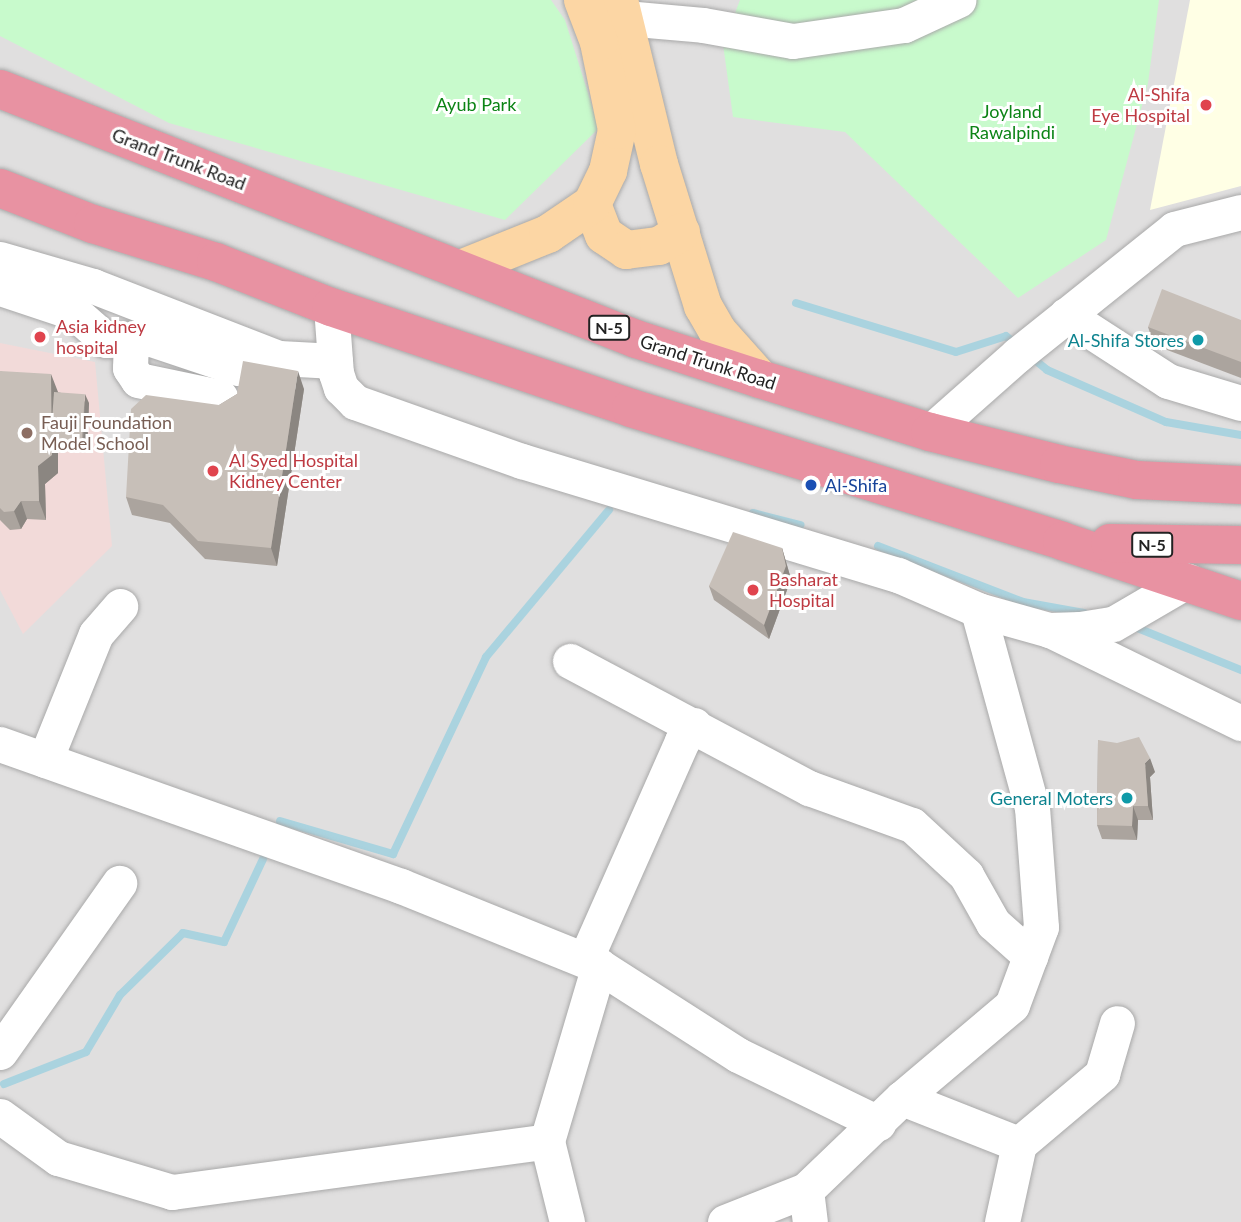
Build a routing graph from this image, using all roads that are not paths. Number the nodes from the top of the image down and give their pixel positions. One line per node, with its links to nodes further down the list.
1 (583, 0): 6 (main road)
2 (958, 0): 3 (street)
3 (622, 9): 10 (main road)
4 (0, 89): 12 (highway, Grand Trunk Road / N-5)
5 (0, 188): 9 (highway, N-5)
6 (592, 204): 10 (main road); 12 (main road)
7 (0, 210): 9 (highway)
8 (1241, 212): 15 (street)
9 (93, 225): 14 (highway, N-5)
10 (681, 232): 17 (main road)
11 (0, 260): 16 (street)
12 (461, 269): 17 (highway, Grand Trunk Road / N-5)
13 (0, 288): 18 (street)
14 (331, 307): 16 (street); 22 (highway, N-5)
15 (1066, 315): 19 (street); 20 (street)
16 (335, 360): 27 (street)
17 (760, 379): 20 (highway, Grand Trunk Road / N-5)
18 (229, 383)
19 (1241, 403)
20 (930, 432): 21 (highway, Grand Trunk Road / N-5)
21 (1241, 485)
22 (1062, 541): 23 (highway, N-5); 24 (highway, N-5)
23 (1241, 545)
24 (1187, 581): 25 (highway, N-5); 28 (street)
25 (1241, 601)
26 (120, 606): 33 (street)
27 (978, 610): 28 (street); 35 (street)
28 (1049, 630): 30 (street)
29 (570, 661): 31 (street)
30 (1241, 723)
31 (694, 725): 35 (street); 36 (street)
32 (0, 744): 33 (street)
33 (45, 760): 36 (street)
34 (119, 883): 38 (street)
35 (1030, 956): 39 (street)
36 (592, 963): 41 (street); 42 (street)
37 (1117, 1023): 43 (street)
38 (0, 1052)
39 (902, 1098): 41 (street); 43 (street)
40 (0, 1116): 42 (street)
41 (878, 1123): 44 (street)
42 (547, 1141): 45 (street)
43 (1019, 1144): 47 (street)
44 (808, 1206): 46 (street)
45 (566, 1222)
46 (725, 1222)
47 (1002, 1222)

